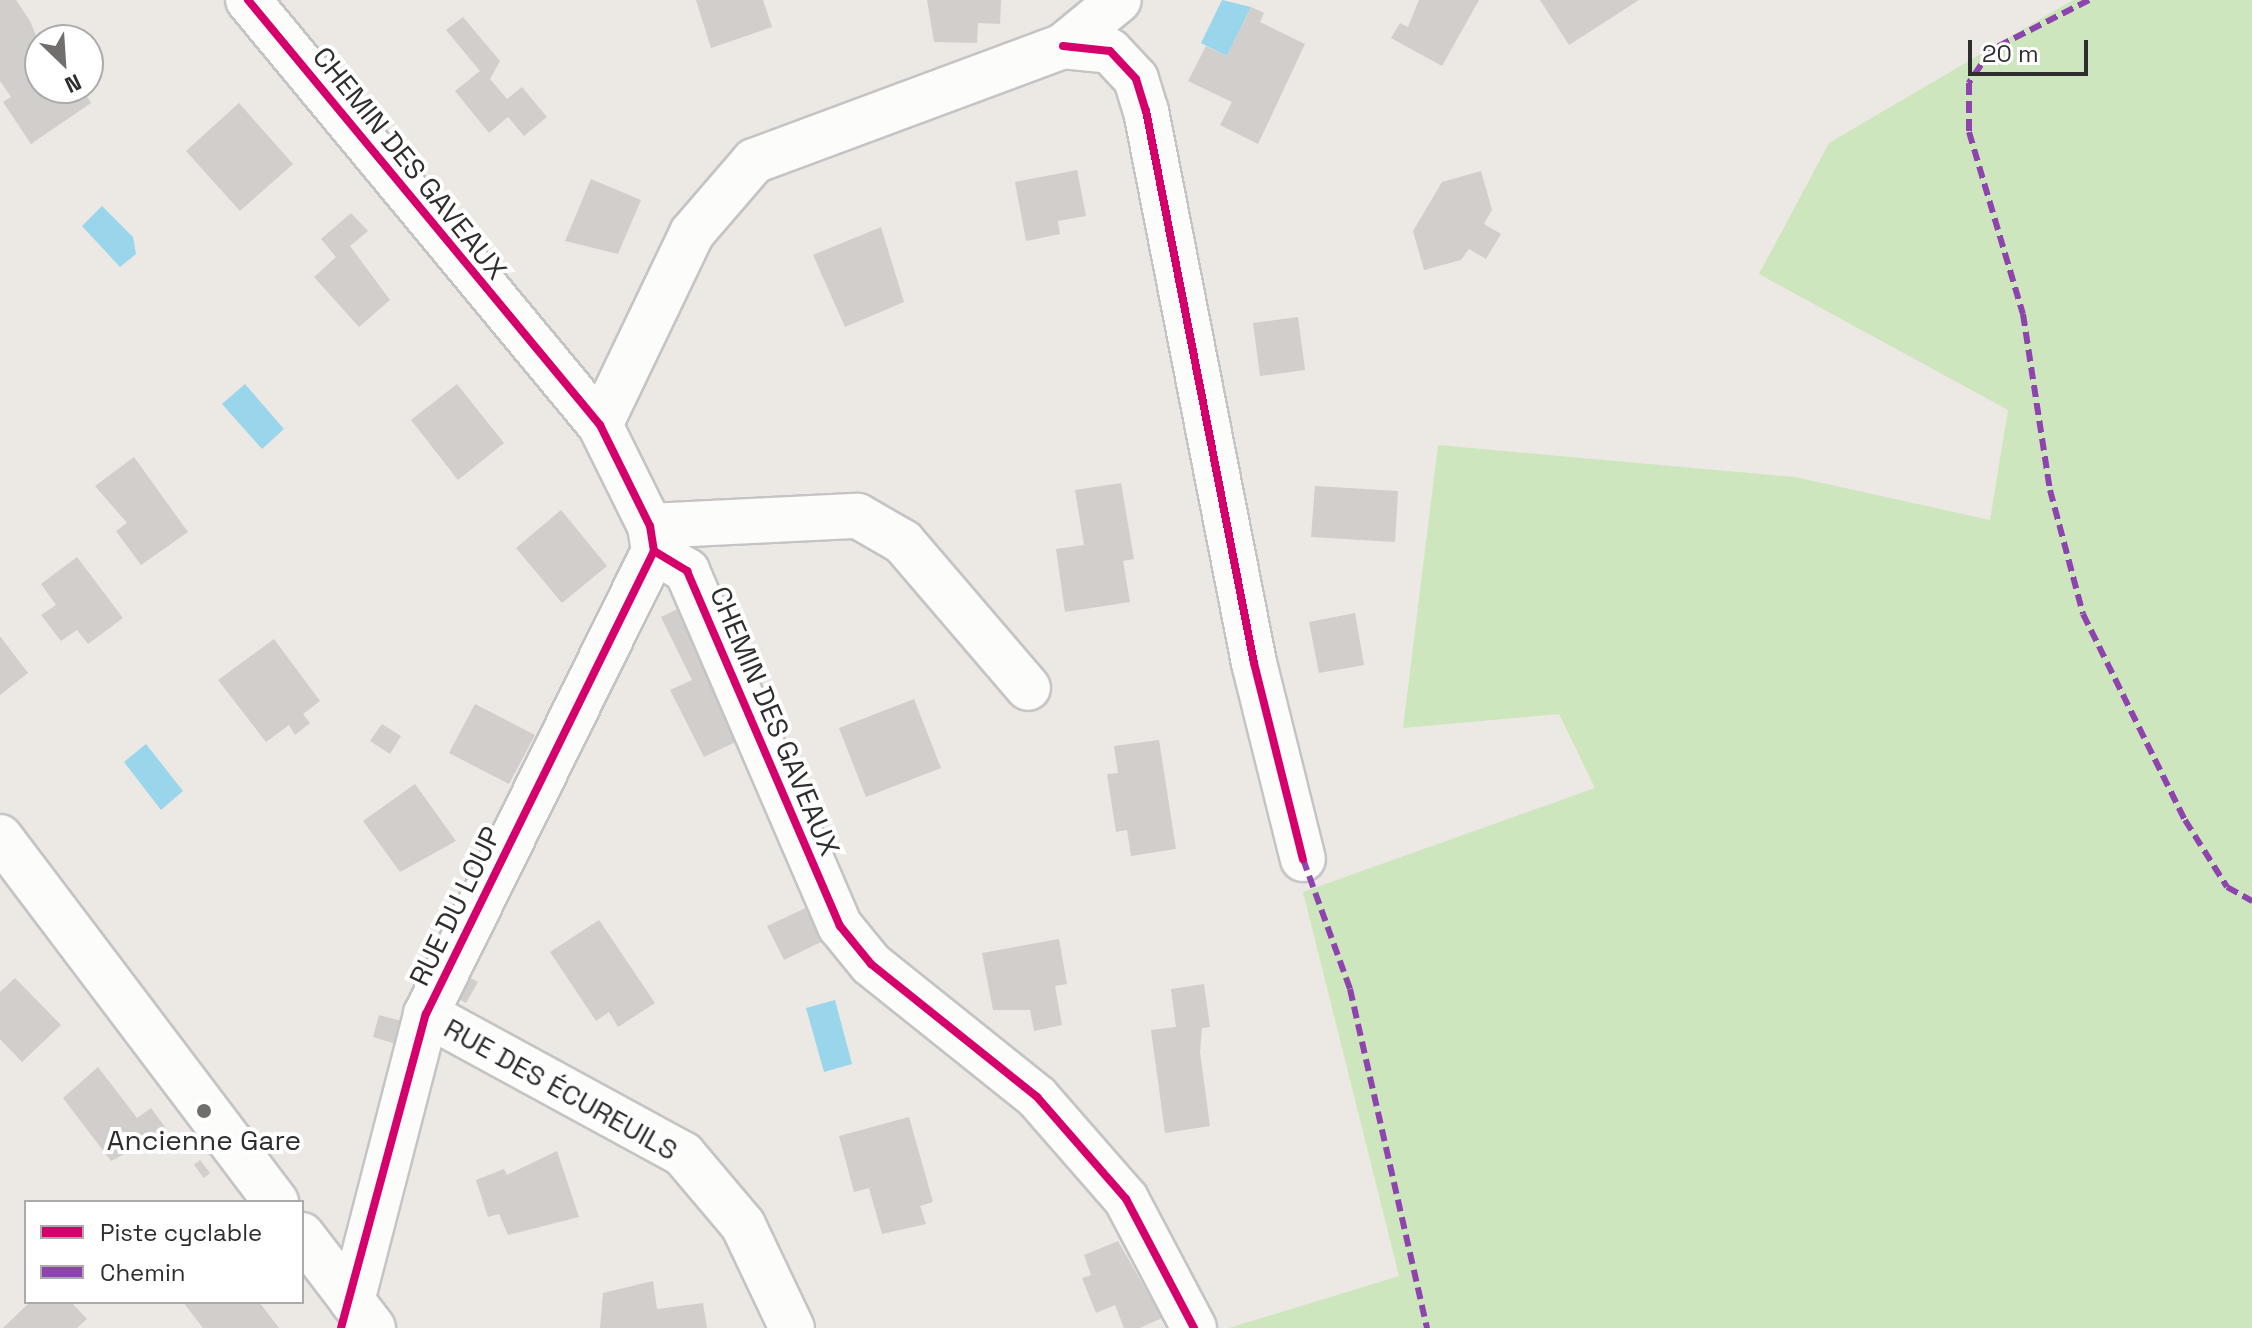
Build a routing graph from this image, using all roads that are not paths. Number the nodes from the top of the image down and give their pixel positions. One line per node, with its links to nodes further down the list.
1 (248, 0): 4 (street, CHEMIN DES GAVEAUX)
2 (1119, 0): 3 (street)
3 (1063, 46): 4 (street); 8 (street)
4 (600, 425): 5 (street, CHEMIN DES GAVEAUX)
5 (652, 539): 6 (street); 9 (street, RUE DU LOUP); 14 (street, CHEMIN DES GAVEAUX)
6 (1028, 688)
7 (0, 837): 10 (street)
8 (1303, 859)
9 (426, 1014): 12 (street, RUE DU LOUP); 13 (street, RUE DES ÉCUREUILS)
10 (274, 1200)
11 (304, 1238): 12 (street)
12 (363, 1315)
13 (792, 1328)
14 (1194, 1328)

